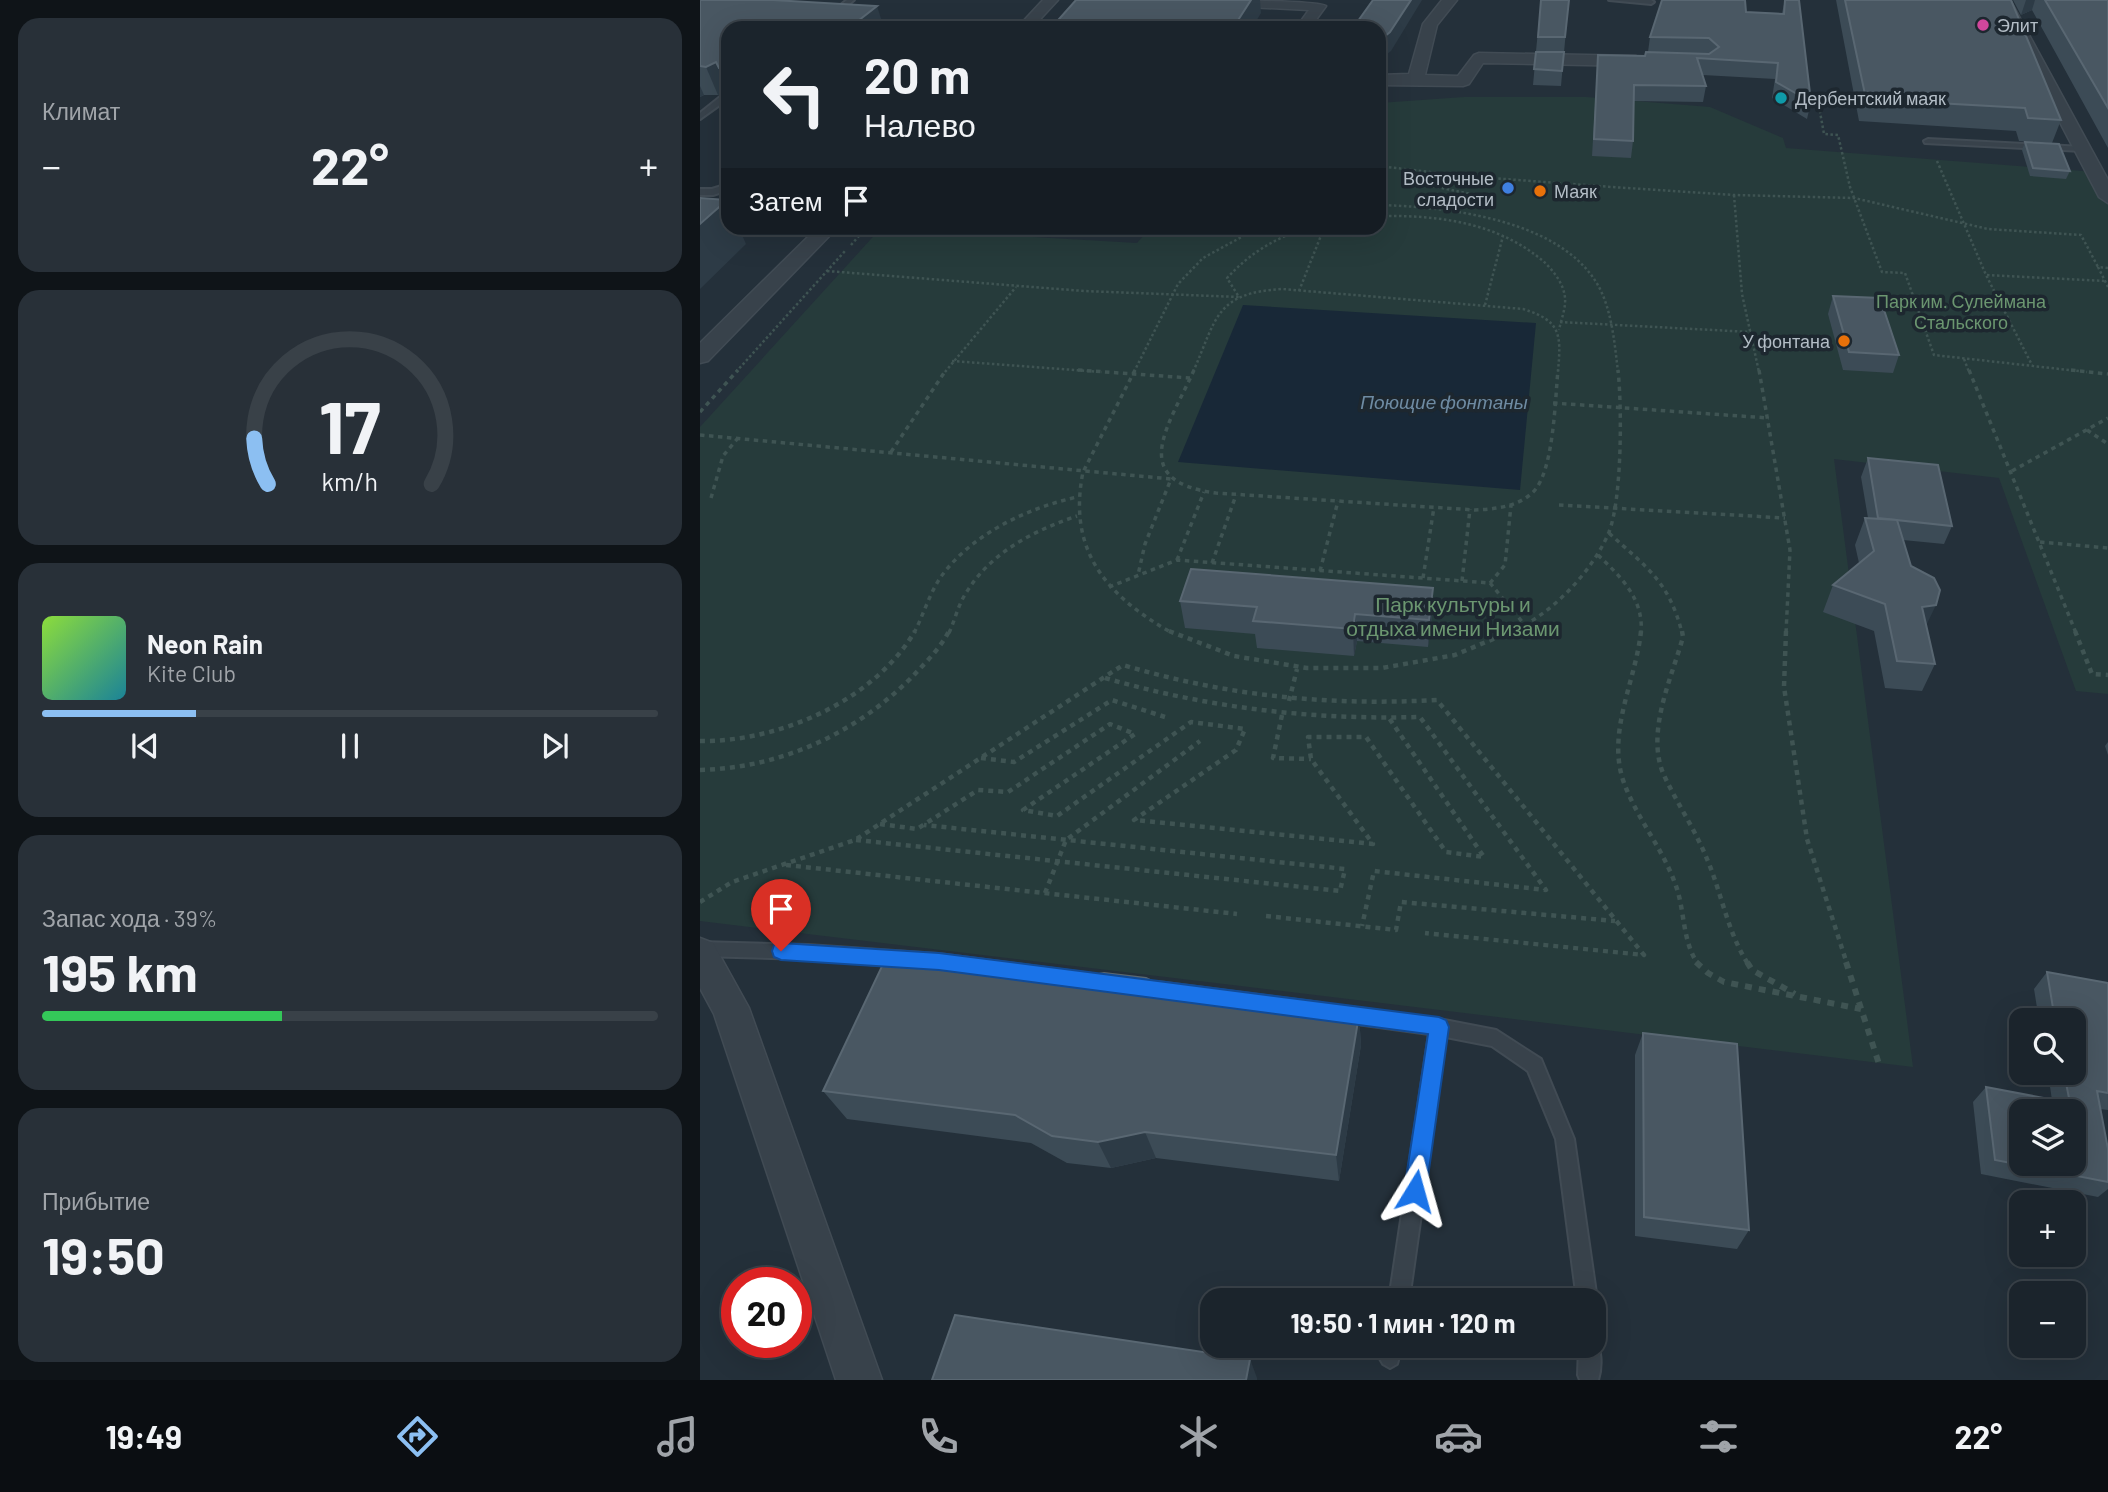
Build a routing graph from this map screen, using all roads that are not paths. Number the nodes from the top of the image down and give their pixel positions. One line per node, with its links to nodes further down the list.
1 (851, 0): 8 (lane)
2 (1051, 0): 9 (street)
3 (1186, 0): 10 (street)
4 (1450, 0): 12 (street)
5 (1612, 0): 7 (lane)
6 (2003, 0): 17 (street)
7 (1651, 2)
8 (824, 21)
9 (1031, 21)
10 (1308, 21)
11 (1653, 61): 12 (street)
12 (1416, 79): 13 (street)
13 (1386, 80)
14 (721, 100): 15 (lane)
15 (700, 117)
16 (1928, 141): 17 (lane)
17 (2083, 149): 20 (street)
18 (721, 189): 19 (lane)
19 (700, 192)
20 (2108, 197)
21 (820, 235): 22 (street)
22 (700, 356)
23 (700, 951): 24 (lane); 31 (street)
24 (1115, 985)
25 (1142, 988): 26 (lane)
26 (1439, 1027): 27 (lane); 28 (lane)
27 (1401, 1288)
28 (1585, 1288)
29 (1589, 1358): 30 (lane)
30 (1590, 1375)
31 (859, 1380)

